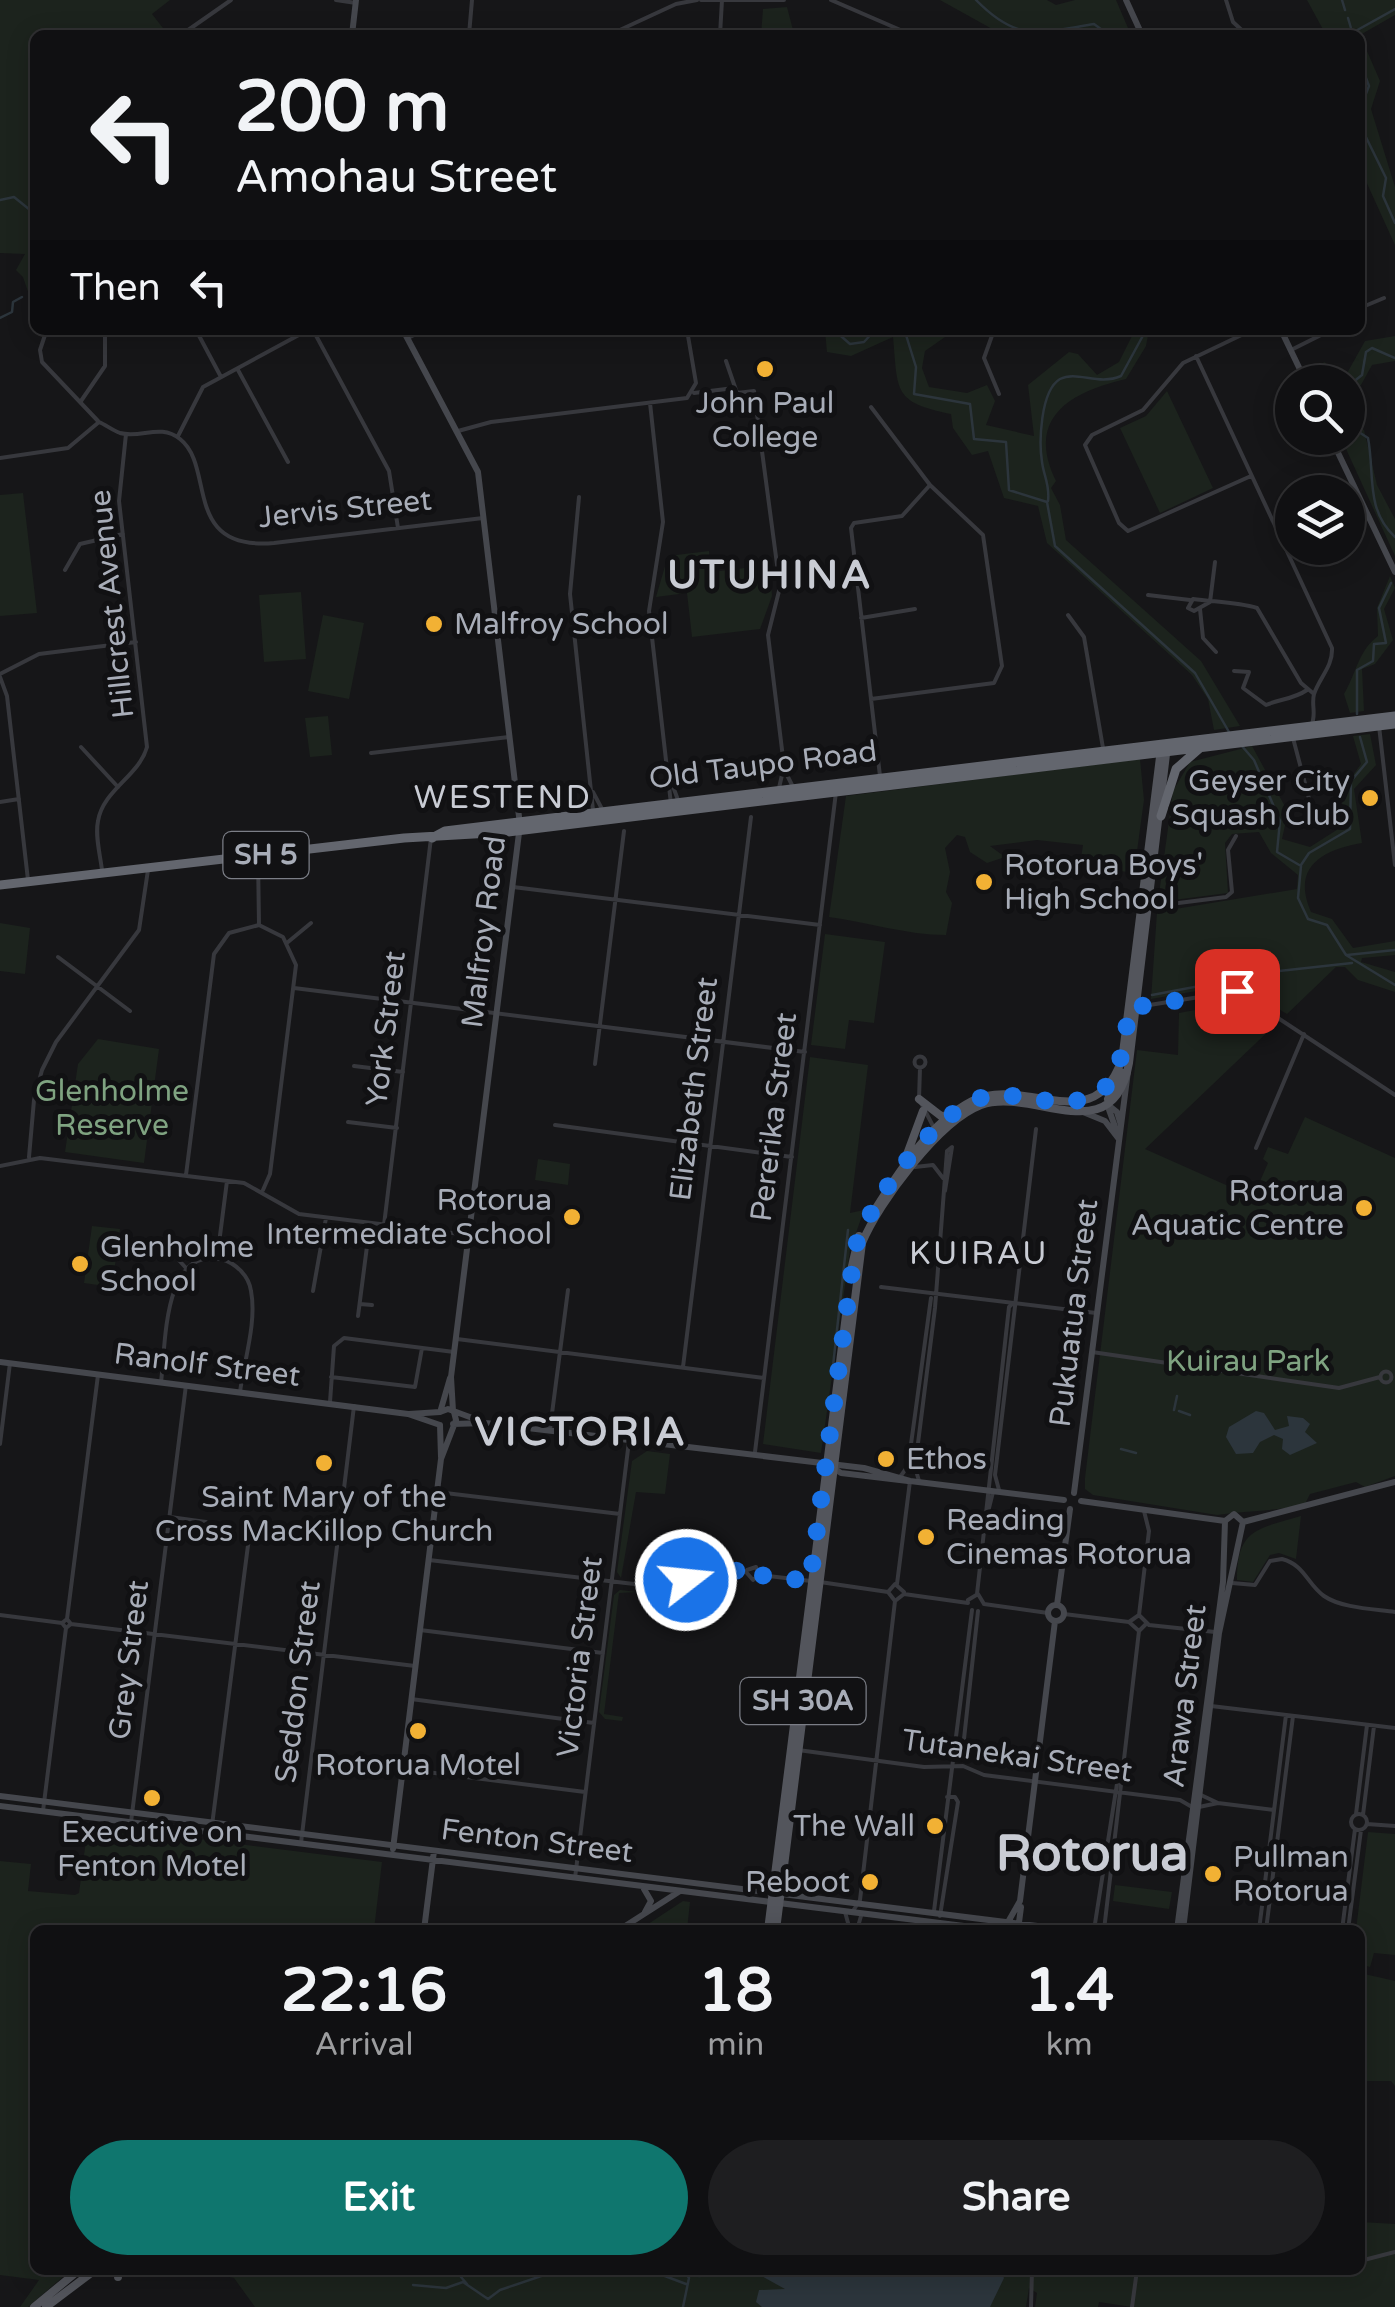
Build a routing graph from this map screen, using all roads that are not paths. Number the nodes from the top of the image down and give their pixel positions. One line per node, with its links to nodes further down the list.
1 (231, 0): 11 (street)
2 (336, 0): 10 (street)
3 (472, 0): 13 (street)
4 (699, 0): 5 (street); 14 (street)
5 (722, 0): 6 (street); 15 (street)
6 (784, 0)
7 (831, 0): 16 (street)
8 (1126, 0): 17 (main road)
9 (1226, 0): 18 (street)
10 (356, 1): 12 (main road)
11 (188, 30)
12 (353, 30)
13 (470, 30)
14 (620, 30)
15 (720, 30)
16 (900, 30)
17 (1140, 30)
18 (1242, 30)
19 (1384, 298): 20 (street)
20 (1365, 306)
21 (46, 335): 41 (street)
22 (106, 335): 41 (street)
23 (199, 335): 37 (street)
24 (300, 335): 36 (street)
25 (313, 335): 55 (street)
26 (407, 335): 45 (main road, Malfroy Road)
27 (687, 335): 39 (street)
28 (992, 335): 40 (street)
29 (1241, 335): 33 (street)
30 (1284, 335): 32 (main road)
31 (1321, 335): 32 (street)
32 (1291, 350): 35 (main road)
33 (1196, 356): 51 (street); 51 (street)
34 (726, 361): 38 (street)
35 (1298, 365)
36 (237, 368): 37 (street); 50 (street)
37 (220, 377): 47 (street)
38 (736, 388): 39 (street); 92 (street)
39 (693, 394): 42 (street)
40 (999, 394)
41 (81, 401): 44 (street)
42 (650, 403): 45 (street); 104 (street)
43 (871, 406): 52 (street)
44 (99, 422): 46 (street); 49 (street)
45 (458, 431): 54 (main road, Malfroy Road)
46 (126, 434): 47 (street); 56 (street, Hillcrest Avenue)
47 (177, 437): 55 (street, Jervis Street)
48 (1339, 455): 59 (main road)
49 (0, 458)
50 (288, 462)
51 (1251, 476): 72 (street)
52 (930, 486): 66 (street); 73 (street)
53 (579, 497): 106 (street)
54 (483, 518): 55 (street, Jervis Street); 83 (main road, Malfroy Road)
55 (398, 528)
56 (124, 534): 58 (street); 67 (street, Hillcrest Avenue)
57 (1216, 562): 62 (street)
58 (64, 570)
59 (1395, 572)
60 (1148, 594): 61 (street)
61 (1190, 600): 62 (street); 63 (street)
62 (1210, 602): 63 (street); 71 (street)
63 (1200, 608): 68 (street)
64 (914, 609): 66 (street)
65 (1068, 616): 88 (street)
66 (861, 618): 73 (street)
67 (136, 642): 70 (street); 98 (street, Hillcrest Avenue)
68 (1216, 652)
69 (1234, 672): 71 (street)
70 (0, 675): 76 (street)
71 (1306, 690): 72 (street)
72 (1314, 694): 74 (street)
73 (871, 699): 96 (street)
74 (1316, 716): 80 (street); 81 (street)
75 (1395, 716): 78 (highway, Old Taupo Road / SH 5)
76 (9, 720): 77 (street); 102 (street)
77 (0, 721)
78 (1378, 722): 79 (highway, Old Taupo Road / SH 5); 80 (highway, Old Taupo Road / SH 5); 82 (highway, Old Taupo Road / SH 5); 112 (street)
79 (1395, 724)
80 (1326, 725): 81 (highway, Old Taupo Road / SH 5)
81 (1310, 727): 82 (highway, Old Taupo Road / SH 5)
82 (1293, 732): 84 (highway, Old Taupo Road / SH 5); 105 (street)
83 (509, 737): 89 (street); 109 (main road, Malfroy Road)
84 (1229, 739): 85 (highway, Old Taupo Road / SH 5); 86 (highway, Old Taupo Road / SH 5)
85 (1204, 745): 86 (highway, Old Taupo Road / SH 5); 107 (highway)
86 (1164, 746): 88 (highway, Old Taupo Road / SH 5); 91 (highway, Old Taupo Road / SH 5); 107 (main road); 122 (main road)
87 (81, 747): 98 (street)
88 (1103, 750): 90 (highway, Old Taupo Road / SH 5); 91 (highway, Old Taupo Road / SH 5)
89 (371, 752)
90 (998, 762): 93 (highway, Old Taupo Road / SH 5); 94 (highway)
91 (1058, 764): 94 (highway, Old Taupo Road / SH 5)
92 (784, 766): 99 (street); 100 (street)
93 (968, 766): 95 (highway); 96 (highway, Old Taupo Road / SH 5)
94 (1022, 769): 95 (highway, Old Taupo Road / SH 5)
95 (992, 772): 96 (highway, Old Taupo Road / SH 5)
96 (885, 779): 97 (highway, Old Taupo Road / SH 5)
97 (836, 786): 99 (highway, Old Taupo Road / SH 5); 101 (highway, Old Taupo Road / SH 5); 126 (street, Pererika Street)
98 (118, 787): 117 (street, Hillcrest Avenue)
99 (793, 787): 100 (highway, Old Taupo Road / SH 5)
100 (779, 788): 101 (highway, Old Taupo Road / SH 5)
101 (734, 798): 104 (highway, Old Taupo Road / SH 5)
102 (19, 799): 103 (street); 118 (street)
103 (0, 802)
104 (674, 804): 106 (highway, Old Taupo Road / SH 5)
105 (1312, 810)
106 (597, 812): 109 (highway, Old Taupo Road / SH 5)
107 (1162, 816): 122 (main road)
108 (751, 817): 123 (street, Elizabeth Street)
109 (519, 825): 113 (highway, Old Taupo Road / SH 5); 120 (main road, Malfroy Road)
110 (624, 831): 121 (street)
111 (1236, 836): 122 (street)
112 (1393, 836): 115 (street)
113 (432, 838): 114 (highway, Old Taupo Road / SH 5); 131 (street, York Street)
114 (258, 857): 116 (highway, Old Taupo Road / SH 5); 125 (street)
115 (1395, 865)
116 (148, 870): 117 (highway, Old Taupo Road / SH 5); 129 (street)
117 (102, 872): 118 (highway, Old Taupo Road / SH 5)
118 (28, 880): 119 (highway, Old Taupo Road / SH 5)
119 (0, 885)
120 (513, 886): 121 (street); 134 (main road, Malfroy Road)
121 (616, 899): 123 (street); 135 (street)
122 (1146, 907): 132 (main road)
123 (739, 915): 126 (street); 137 (street, Elizabeth Street)
124 (311, 922): 127 (street)
125 (259, 925): 127 (street); 165 (street)
126 (820, 925): 138 (street, Pererika Street)
127 (288, 942): 130 (street)
128 (58, 957): 129 (street)
129 (97, 987): 133 (street); 161 (street)
130 (294, 988): 131 (street); 168 (street)
131 (412, 1003): 134 (street); 144 (street, York Street)
132 (1133, 1008): 136 (street); 139 (main road); 143 (main road)
133 (130, 1011)
134 (497, 1013): 135 (street); 173 (main road, Malfroy Road)
135 (600, 1026): 137 (street); 140 (street)
136 (1304, 1034): 145 (street); 159 (street)
137 (723, 1042): 138 (street); 158 (street, Elizabeth Street)
138 (805, 1052): 160 (street, Pererika Street)
139 (1124, 1052): 147 (main road); 148 (main road)
140 (595, 1064)
141 (354, 1066): 144 (street)
142 (920, 1068): 146 (street)
143 (1128, 1070): 148 (main road); 157 (main road)
144 (403, 1072): 154 (street, York Street)
145 (1395, 1095)
146 (920, 1098): 149 (street); 151 (main road)
147 (1074, 1102): 148 (main road); 151 (main road, SH 30A)
148 (1107, 1104): 150 (main road, SH 30A); 157 (main road, Pukuatua Street)
149 (923, 1111): 156 (street); 164 (main road)
150 (1082, 1112): 156 (main road, SH 30A); 157 (main road)
151 (953, 1115): 156 (main road, SH 30A)
152 (348, 1122): 154 (street)
153 (555, 1125): 158 (street)
154 (397, 1128): 172 (street, York Street)
155 (1036, 1129): 181 (street)
156 (938, 1133): 163 (main road, SH 30A); 164 (main road, SH 30A)
157 (1120, 1135): 184 (main road, Pukuatua Street)
158 (710, 1146): 160 (street); 193 (street, Elizabeth Street)
159 (1256, 1148)
160 (792, 1157): 198 (street, Pererika Street)
161 (29, 1158): 162 (street); 165 (street)
162 (0, 1166)
163 (911, 1168): 167 (street); 204 (main road, SH 30A)
164 (900, 1170): 204 (main road, SH 30A)
165 (186, 1175): 166 (street)
166 (227, 1181): 168 (street); 175 (street)
167 (944, 1182): 169 (street); 169 (street)
168 (263, 1190): 170 (street)
169 (945, 1191): 180 (street)
170 (326, 1218): 171 (street); 179 (street)
171 (370, 1224): 172 (street); 182 (street)
172 (384, 1225): 173 (street)
173 (469, 1235): 186 (main road, Malfroy Road)
174 (165, 1245): 176 (street)
175 (217, 1259): 176 (street); 201 (street)
176 (186, 1268): 199 (street)
177 (881, 1286): 180 (street)
178 (568, 1290): 189 (street)
179 (313, 1292)
180 (933, 1293): 181 (street); 217 (street); 219 (street)
181 (1014, 1303): 184 (street); 221 (street); 221 (street)
182 (360, 1304): 183 (street); 185 (street)
183 (372, 1305)
184 (1096, 1313): 190 (main road, Pukuatua Street)
185 (358, 1316)
186 (456, 1339): 188 (main road, Malfroy Road); 189 (street)
187 (422, 1348): 188 (street); 196 (street); 196 (street)
188 (454, 1352): 197 (main road, Malfroy Road)
189 (560, 1352): 193 (street); 211 (street)
190 (1092, 1352): 195 (street); 223 (main road, Pukuatua Street)
191 (0, 1362): 192 (main road, Ranolf Street)
192 (10, 1363): 194 (main road, Ranolf Street); 213 (street)
193 (683, 1367): 198 (street)
194 (98, 1374): 199 (main road, Ranolf Street); 258 (street)
195 (1393, 1376)
196 (330, 1377): 202 (street)
197 (451, 1377): 205 (main road, Malfroy Road); 206 (main road, Malfroy Road)
198 (764, 1378): 214 (street, Pererika Street)
199 (162, 1382): 200 (main road, Ranolf Street)
200 (186, 1385): 201 (main road, Ranolf Street); 230 (street, Grey Street)
201 (240, 1392): 202 (main road, Ranolf Street)
202 (330, 1403): 203 (main road, Ranolf Street)
203 (354, 1406): 207 (main road, Ranolf Street); 266 (street, Seddon Street)
204 (835, 1409): 216 (main road, SH 30A)
205 (453, 1411): 206 (main road, Ranolf Street); 208 (main road); 209 (main road, Malfroy Road)
206 (440, 1412): 207 (main road, Ranolf Street); 210 (main road, Malfroy Road)
207 (408, 1414): 210 (main road, Ranolf Street)
208 (486, 1422): 209 (main road); 211 (main road)
209 (453, 1424): 210 (main road); 215 (main road)
210 (440, 1425): 215 (main road)
211 (550, 1431): 212 (main road)
212 (629, 1441): 214 (main road); 229 (street, Victoria Street)
213 (0, 1444)
214 (754, 1457): 216 (main road)
215 (442, 1459): 222 (main road)
216 (828, 1466): 217 (main road); 218 (main road); 237 (main road, SH 30A)
217 (900, 1477): 218 (main road)
218 (910, 1481): 219 (main road); 241 (street)
219 (920, 1482): 221 (main road)
220 (1395, 1482): 234 (main road)
221 (993, 1490): 224 (main road); 245 (street)
222 (437, 1492): 229 (street); 236 (main road)
223 (1074, 1493): 224 (main road); 225 (main road)
224 (1064, 1500): 226 (main road)
225 (1081, 1502): 226 (main road); 227 (main road)
226 (1070, 1509): 249 (main road)
227 (1143, 1510): 228 (main road); 235 (street)
228 (1161, 1512): 233 (main road); 235 (street)
229 (620, 1514): 240 (street, Victoria Street)
230 (170, 1517): 231 (street); 263 (street, Grey Street)
231 (206, 1522)
232 (251, 1522): 264 (street)
233 (1225, 1524): 234 (main road); 234 (main road); 239 (main road, Arawa Street)
234 (1241, 1526): 239 (main road, Arawa Street)
235 (1148, 1531): 255 (street)
236 (429, 1560): 240 (street); 260 (main road)
237 (814, 1581): 238 (street); 243 (street); 275 (main road, SH 30A)
238 (685, 1582): 242 (street); 242 (street)
239 (1225, 1582): 251 (street); 262 (main road, Arawa Street)
240 (612, 1583): 242 (street); 265 (street, Victoria Street)
241 (897, 1584): 243 (street); 244 (street)
242 (677, 1589)
243 (888, 1592): 246 (street)
244 (904, 1594): 246 (street); 247 (street)
245 (976, 1594): 247 (street); 248 (street)
246 (895, 1600): 277 (street)
247 (968, 1602): 250 (street)
248 (984, 1604): 250 (street); 252 (street)
249 (1057, 1605): 252 (main road); 253 (main road)
250 (975, 1610): 276 (street); 276 (street)
251 (1395, 1612)
252 (1048, 1613): 256 (main road)
253 (1064, 1614): 256 (main road); 257 (street)
254 (0, 1615): 258 (street)
255 (1139, 1615): 257 (street); 259 (street)
256 (1055, 1621): 280 (main road)
257 (1129, 1622): 261 (street)
258 (66, 1623): 263 (street); 287 (street)
259 (1146, 1624): 261 (street); 262 (street)
260 (420, 1630): 265 (street); 267 (main road)
261 (1136, 1631): 281 (street)
262 (1217, 1633): 269 (main road, Arawa Street)
263 (155, 1634): 264 (street); 293 (street, Grey Street)
264 (235, 1644): 266 (street); 296 (street)
265 (603, 1653): 271 (street, Victoria Street)
266 (324, 1655): 267 (street); 301 (street, Seddon Street)
267 (416, 1666): 268 (main road)
268 (412, 1699): 271 (street); 279 (main road)
269 (1208, 1706): 270 (street); 283 (main road, Arawa Street)
270 (1289, 1715): 272 (street); 291 (street)
271 (594, 1723): 282 (street, Victoria Street)
272 (1367, 1725): 273 (street); 294 (street)
273 (1374, 1726): 274 (street); 294 (street)
274 (1395, 1728)
275 (793, 1749): 277 (street, Tutanekai Street); 311 (main road, SH 30A)
276 (952, 1749): 278 (street)
277 (874, 1760): 278 (street, Tutanekai Street); 312 (street)
278 (951, 1764): 280 (street, Tutanekai Street); 285 (street)
279 (402, 1769): 282 (street); 303 (main road)
280 (1036, 1781): 281 (street, Tutanekai Street); 321 (main road)
281 (1116, 1791): 286 (street, Tutanekai Street); 322 (street); 323 (street)
282 (586, 1792): 307 (street, Victoria Street)
283 (1198, 1795): 286 (street, Tutanekai Street); 288 (street); 290 (main road, Arawa Street)
284 (0, 1796): 287 (main road, Fenton Street)
285 (947, 1797): 314 (street); 314 (street)
286 (1180, 1800): 290 (street, Tutanekai Street)
287 (44, 1802): 292 (street); 293 (main road, Fenton Street)
288 (1218, 1803): 290 (street); 291 (street)
289 (0, 1806): 292 (main road, Fenton Street)
290 (1196, 1808): 324 (main road, Arawa Street)
291 (1277, 1811): 325 (street); 326 (street)
292 (43, 1812): 295 (main road, Fenton Street)
293 (132, 1813): 295 (street, Grey Street); 296 (main road, Fenton Street)
294 (1360, 1814): 297 (street); 299 (street)
295 (131, 1822): 300 (main road, Fenton Street)
296 (212, 1823): 300 (street); 301 (main road, Fenton Street)
297 (1366, 1824): 298 (street); 299 (street)
298 (1395, 1826)
299 (1358, 1830): 327 (street)
300 (211, 1832): 302 (main road, Fenton Street)
301 (302, 1834): 302 (street, Seddon Street); 303 (main road, Fenton Street)
302 (301, 1844): 305 (main road, Fenton Street)
303 (393, 1846): 304 (main road, Fenton Street); 305 (main road)
304 (434, 1851): 306 (main road); 307 (main road, Fenton Street)
305 (392, 1855): 306 (main road, Fenton Street)
306 (433, 1860): 308 (main road, Fenton Street); 315 (main road)
307 (576, 1868): 308 (street, Victoria Street); 311 (main road, Fenton Street)
308 (575, 1878): 309 (main road, Fenton Street)
309 (642, 1886): 310 (main road, Fenton Street); 313 (main road)
310 (680, 1891): 311 (main road, Fenton Street); 313 (main road)
311 (775, 1898): 312 (main road, Fenton Street); 317 (main road, SH 30A); 318 (main road, SH 30A)
312 (853, 1907): 314 (main road, Fenton Street); 319 (street); 320 (street)
313 (644, 1914): 316 (main road)
314 (936, 1922): 321 (main road, Fenton Street)
315 (425, 1925)
316 (627, 1925)
317 (769, 1925)
318 (776, 1925)
319 (854, 1925)
320 (854, 1925)
321 (1017, 1925)
322 (1095, 1925)
323 (1104, 1925)
324 (1181, 1925)
325 (1259, 1925)
326 (1266, 1925)
327 (1346, 1925)
328 (1395, 2252): 329 (street)
329 (1365, 2260)
330 (74, 2275): 334 (main road)
331 (88, 2275): 335 (main road)
332 (1032, 2275): 336 (street)
333 (1136, 2275): 337 (street)
334 (34, 2307)
335 (46, 2307)
336 (1032, 2307)
337 (1132, 2307)

